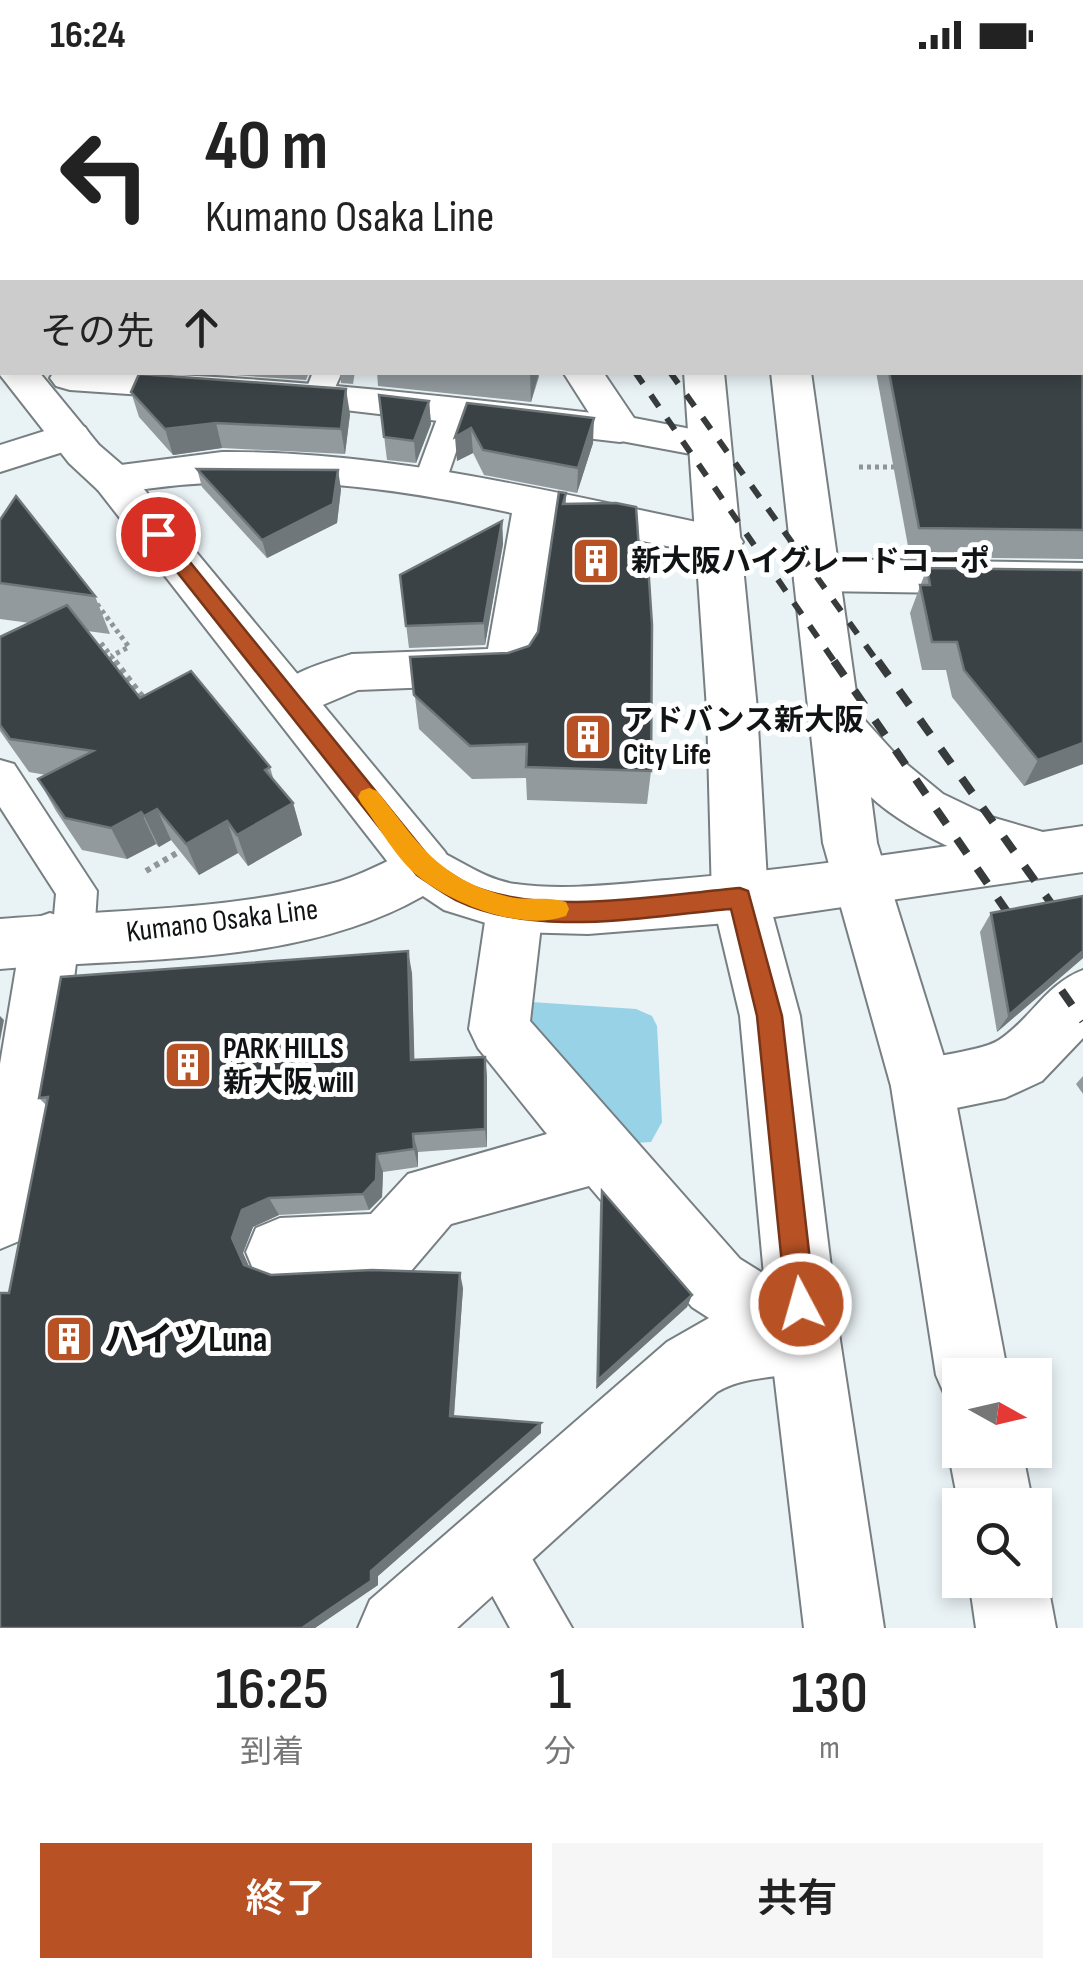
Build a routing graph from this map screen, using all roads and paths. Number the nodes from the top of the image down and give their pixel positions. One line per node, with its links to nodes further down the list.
1 (585, 375): 7 (street)
2 (704, 375): 9 (street)
3 (792, 375): 17 (street)
4 (49, 379): 5 (street); 8 (street)
5 (323, 384): 6 (street)
6 (456, 408): 7 (street); 14 (lane)
7 (620, 429): 9 (street)
8 (70, 436): 10 (street); 13 (street)
9 (707, 444): 16 (street)
10 (0, 459)
11 (858, 467): 12 (path)
12 (915, 468)
13 (112, 480): 14 (street); 24 (street)
14 (430, 480): 15 (street)
15 (536, 504): 16 (street); 24 (street)
16 (720, 542): 33 (street)
17 (818, 574): 18 (street); 26 (street)
18 (1083, 580)
19 (86, 592): 21 (path)
20 (101, 643): 21 (path)
21 (111, 656): 23 (path)
22 (160, 690): 23 (path)
23 (144, 699): 25 (path)
24 (292, 699): 30 (street)
25 (156, 714)
26 (832, 716): 29 (street); 32 (street)
27 (0, 776): 31 (lane)
28 (189, 846): 31 (path)
29 (1065, 852): 32 (street)
30 (425, 868): 34 (street); 35 (street, Kumano Osaka Line)
31 (68, 878): 35 (lane)
32 (862, 881): 33 (street); 37 (street)
33 (740, 898): 34 (street); 41 (street)
34 (515, 908): 38 (street)
35 (41, 940): 39 (street)
36 (1083, 997): 37 (street)
37 (922, 1086): 42 (street)
38 (601, 1151): 40 (street); 41 (street)
39 (0, 1216)
40 (280, 1252)
41 (804, 1340): 43 (street); 47 (street)
42 (969, 1358)
43 (492, 1544): 45 (street); 46 (lane)
44 (1011, 1598): 48 (street)
45 (398, 1628)
46 (543, 1628)
47 (844, 1628)
48 (1016, 1628)

